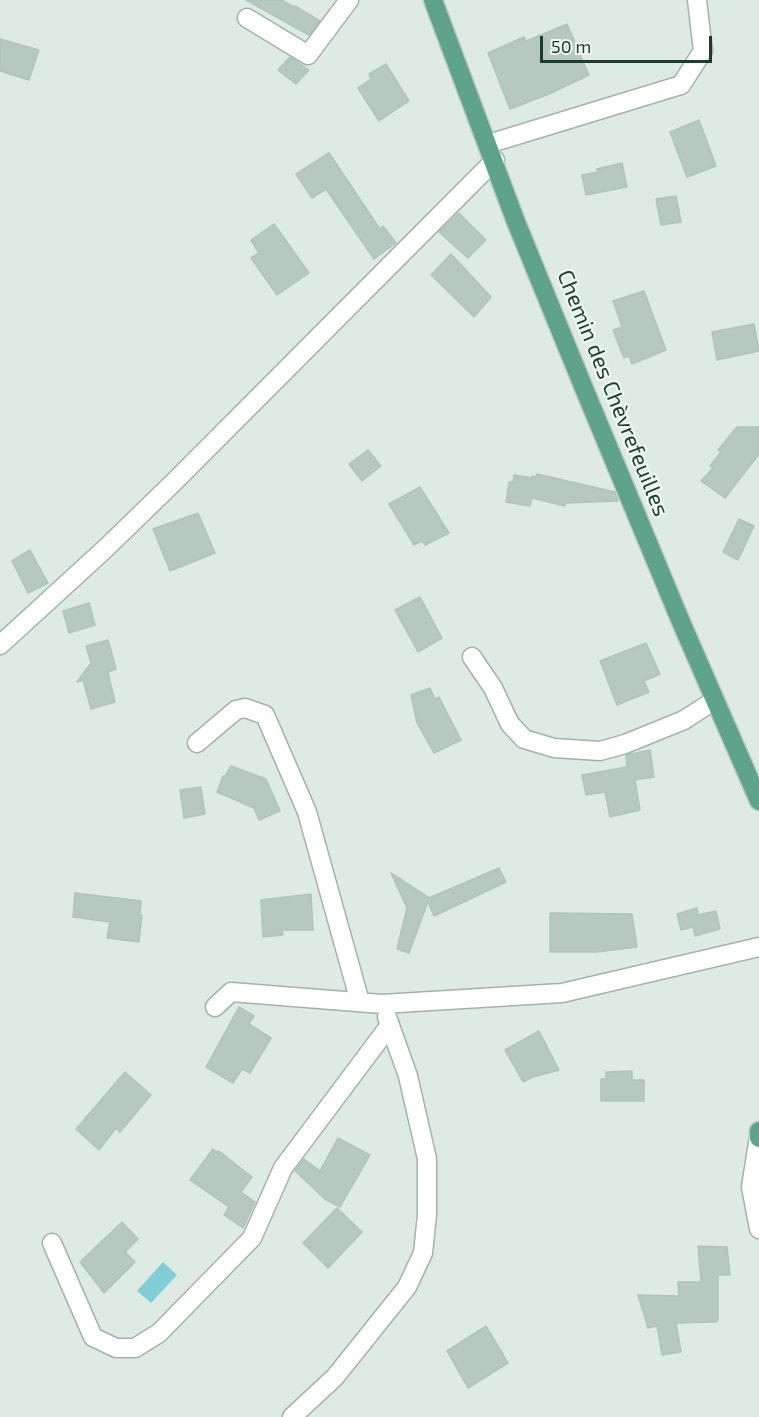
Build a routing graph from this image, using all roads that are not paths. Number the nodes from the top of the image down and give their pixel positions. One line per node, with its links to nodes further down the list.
1 (349, 0): 4 (street)
2 (433, 0): 5 (main road, Chemin des Chèvrefeuilles)
3 (697, 0): 5 (street)
4 (247, 18)
5 (491, 152): 6 (street); 8 (main road, Chemin des Chèvrefeuilles)
6 (0, 645)
7 (472, 657): 8 (street)
8 (715, 700): 10 (main road, Chemin des Chèvrefeuilles)
9 (197, 743): 12 (street)
10 (759, 801)
11 (759, 948): 13 (street)
12 (360, 1002): 13 (street); 14 (street)
13 (382, 1004): 15 (street)
14 (215, 1007)
15 (390, 1025): 19 (street); 20 (street)
16 (759, 1131): 17 (main road)
17 (759, 1138): 18 (street)
18 (759, 1229)
19 (52, 1243)
20 (292, 1417)

